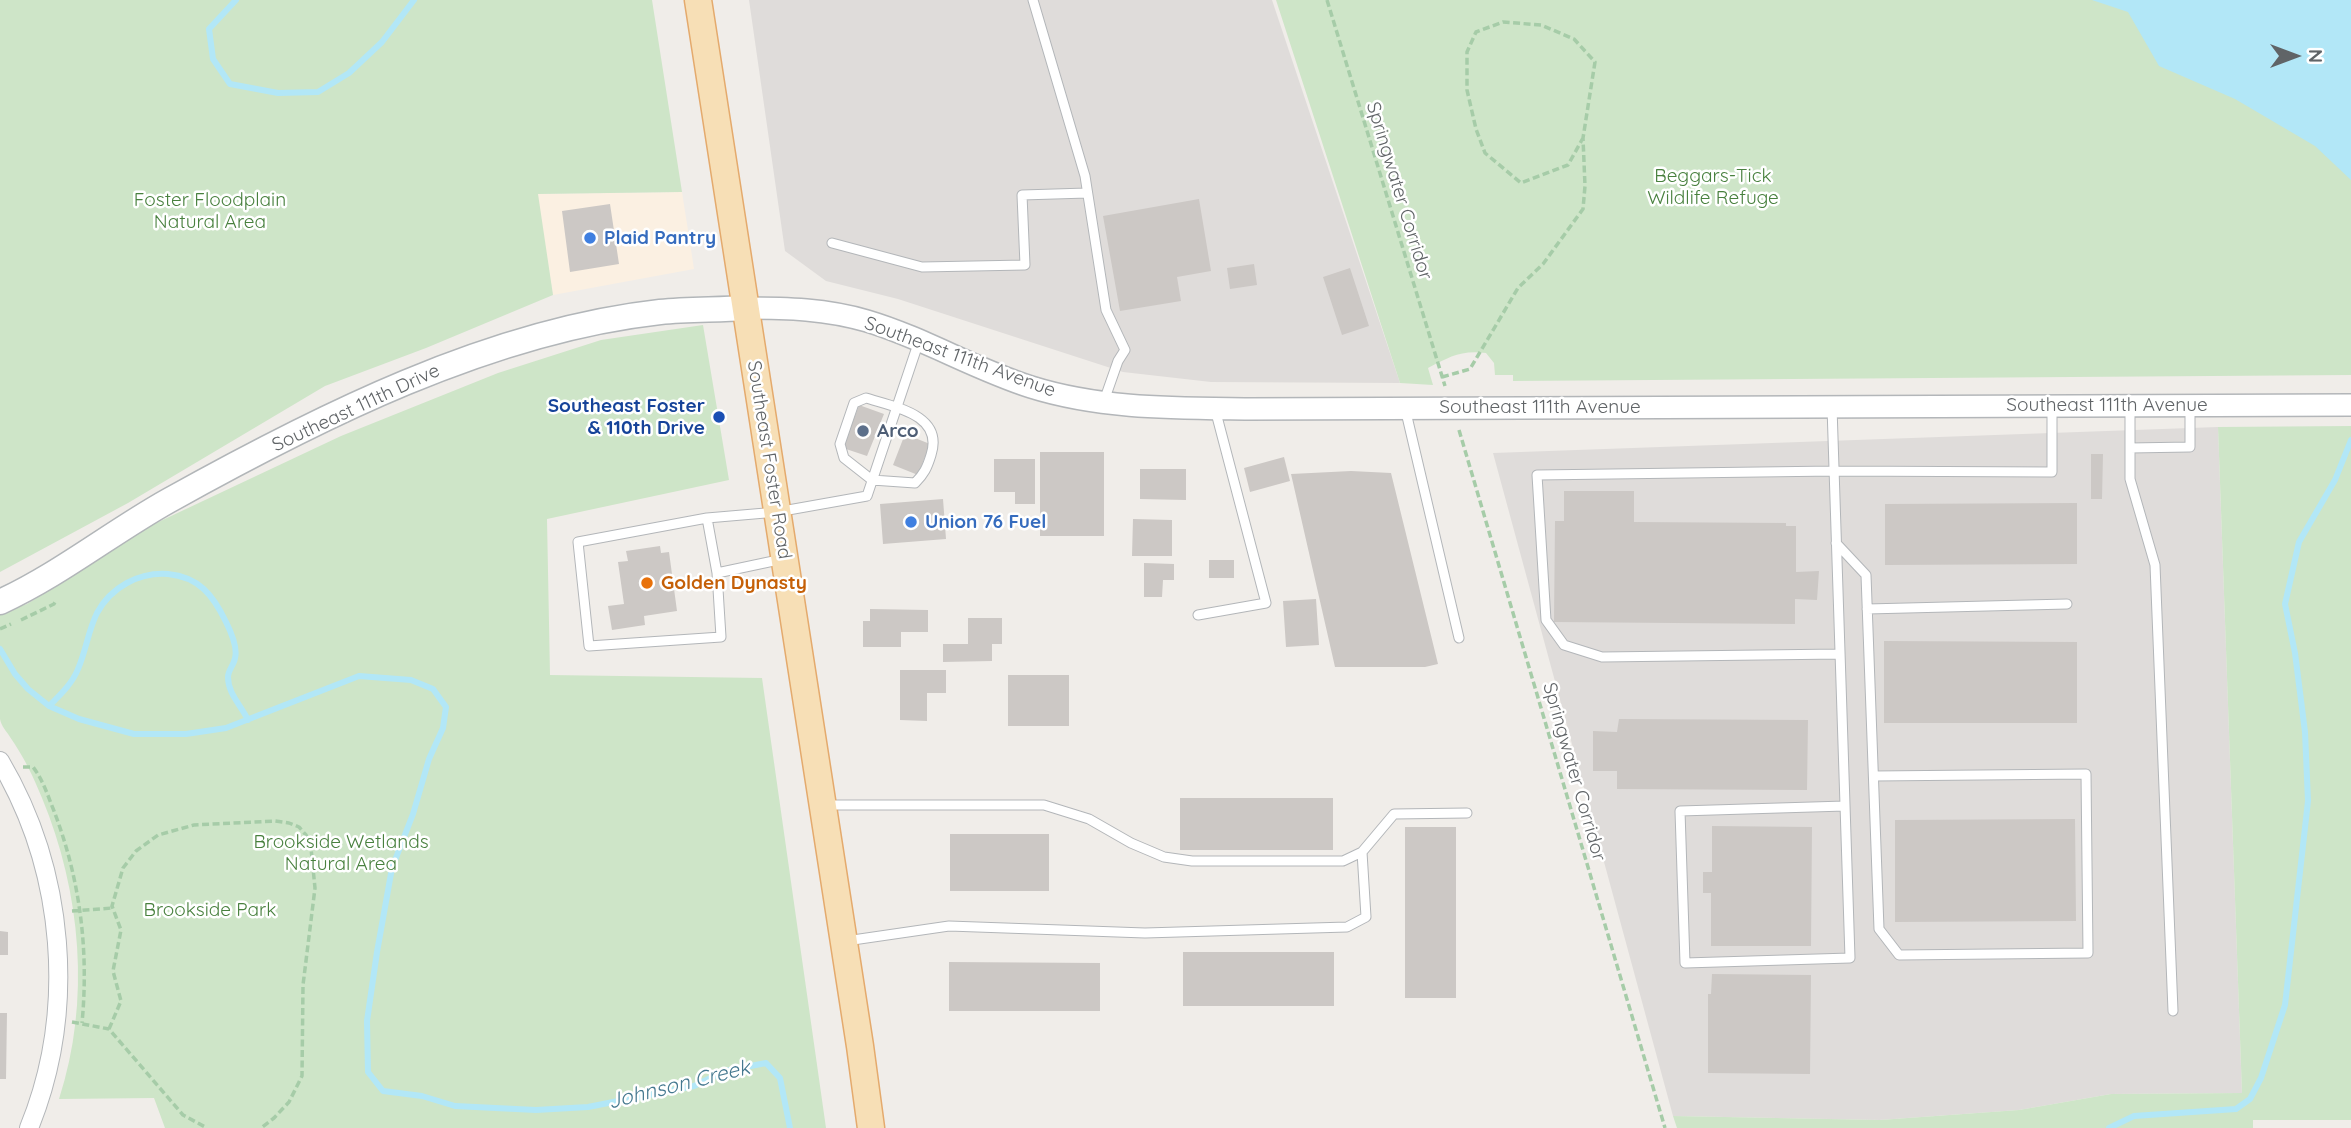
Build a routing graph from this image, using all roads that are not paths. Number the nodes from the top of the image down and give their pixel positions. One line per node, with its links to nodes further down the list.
1 (698, 0): 5 (main road, Southeast Foster Road)
2 (1033, 0): 3 (lane)
3 (1087, 193): 4 (lane); 7 (lane)
4 (832, 243)
5 (745, 309): 6 (street, Southeast 111th Avenue); 19 (main road, Southeast Foster Road); 24 (main road, Southeast 111th Drive)
6 (919, 341): 7 (street, Southeast 111th Avenue); 14 (lane)
7 (1104, 403): 15 (street, Southeast 111th Avenue)
8 (1832, 405): 9 (street, Southeast 111th Avenue); 13 (street, Southeast 111th Avenue); 17 (lane)
9 (2052, 405): 11 (street, Southeast 111th Avenue); 17 (lane)
10 (2351, 405): 12 (street, Southeast 111th Avenue)
11 (2130, 406): 12 (street, Southeast 111th Avenue); 16 (lane)
12 (2190, 406): 16 (lane)
13 (1404, 407): 15 (street, Southeast 111th Avenue); 28 (lane)
14 (897, 408): 18 (lane); 18 (lane); 18 (lane)
15 (1215, 408): 27 (lane)
16 (2130, 448): 37 (lane)
17 (1834, 471): 21 (lane); 29 (lane)
18 (872, 480): 19 (lane)
19 (777, 512): 20 (lane); 22 (main road, Southeast Foster Road)
20 (707, 518): 23 (lane); 23 (lane)
21 (1836, 543): 26 (lane); 29 (lane)
22 (784, 558): 23 (lane); 32 (main road, Southeast Foster Road)
23 (716, 573)
24 (2, 601)
25 (2067, 604): 26 (lane)
26 (1867, 609): 31 (lane)
27 (1198, 615)
28 (1459, 638)
29 (1840, 654): 33 (lane)
30 (0, 761): 38 (street)
31 (1874, 776): 31 (lane)
32 (823, 805): 35 (lane); 36 (main road, Southeast Foster Road)
33 (1845, 806): 33 (lane)
34 (1467, 813): 35 (lane)
35 (1362, 852): 36 (lane)
36 (844, 942): 39 (main road, Southeast Foster Road)
37 (2173, 1011)
38 (29, 1128)
39 (871, 1128)

